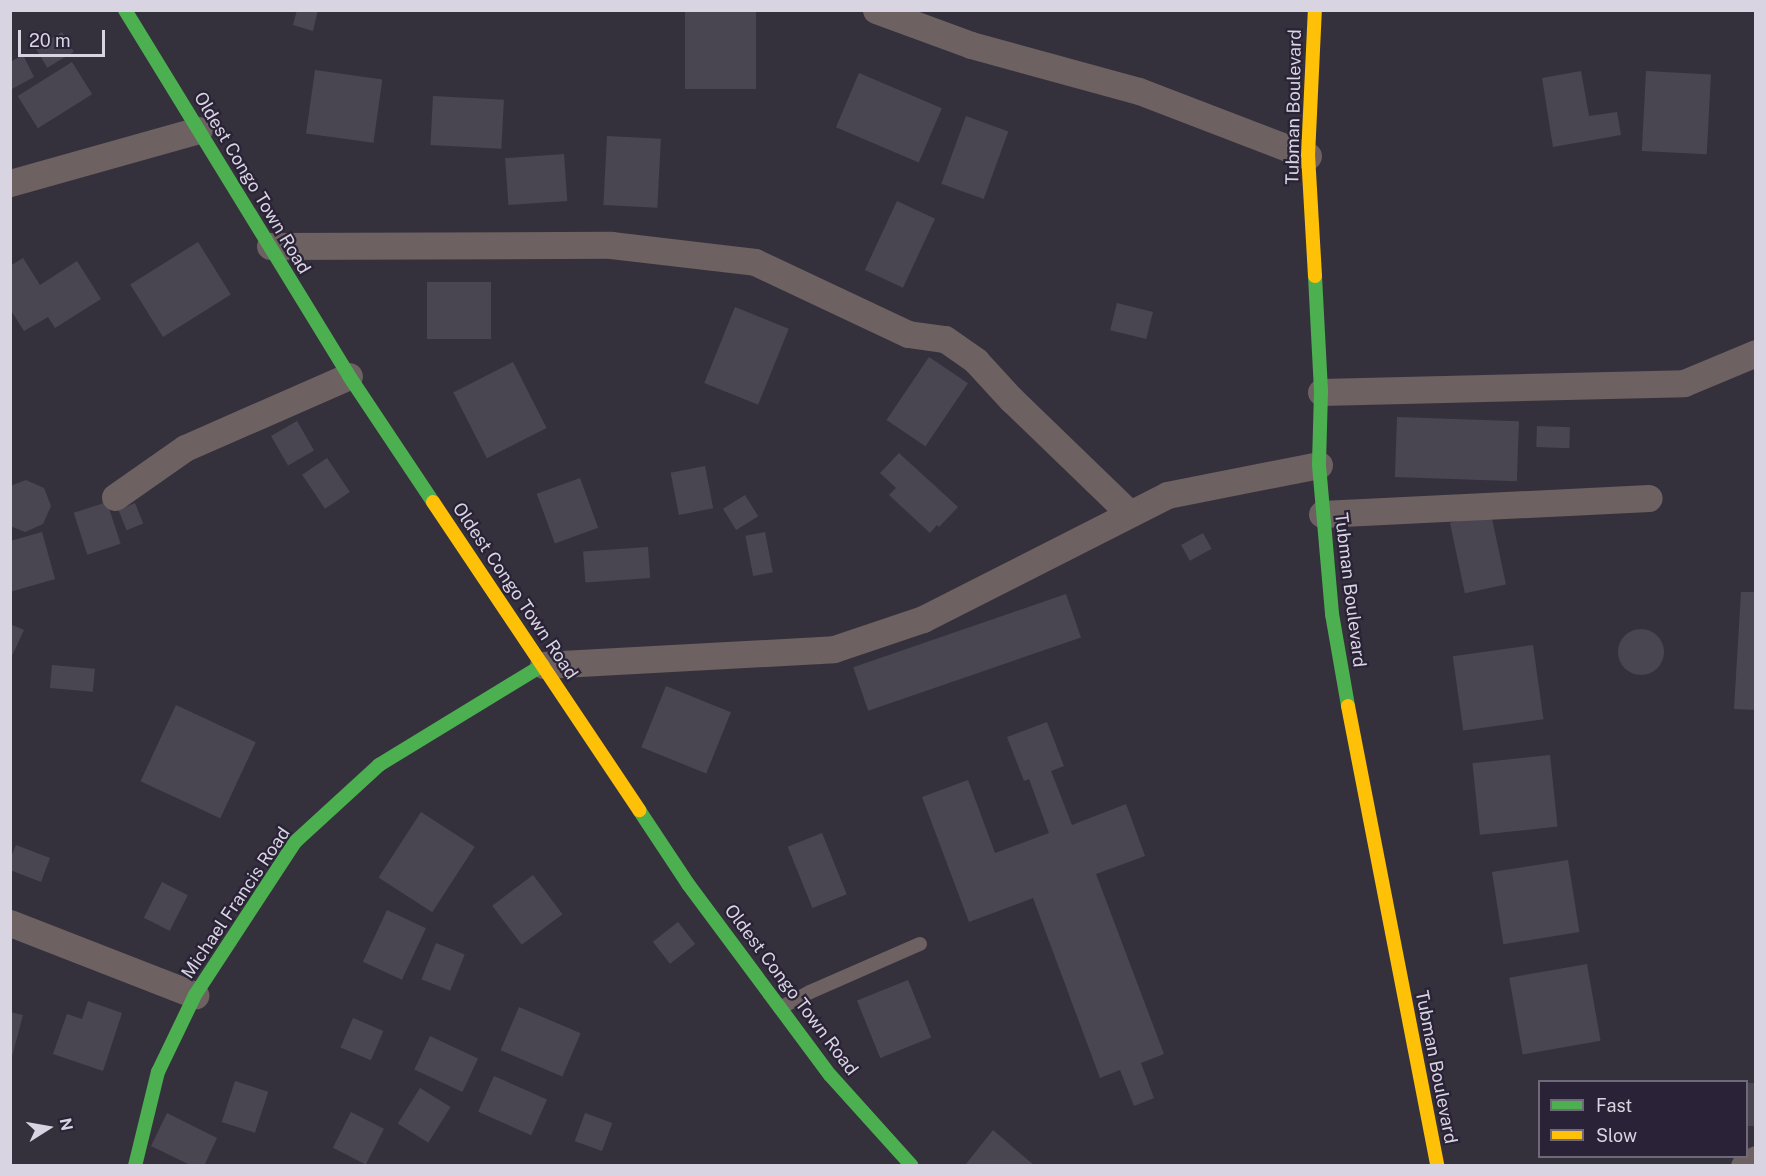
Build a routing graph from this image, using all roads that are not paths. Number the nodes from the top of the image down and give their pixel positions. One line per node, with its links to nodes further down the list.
1 (125, 10): 4 (main road, Oldest Congo Town Road)
2 (876, 10): 5 (street)
3 (1315, 10): 5 (main road, Tubman Boulevard)
4 (199, 130): 6 (street); 7 (main road, Oldest Congo Town Road)
5 (1308, 156): 10 (main road, Tubman Boulevard)
6 (10, 183)
7 (270, 246): 9 (main road, Oldest Congo Town Road); 14 (street)
8 (1755, 353): 10 (street)
9 (349, 376): 12 (street); 16 (main road, Oldest Congo Town Road)
10 (1321, 392): 11 (main road, Tubman Boulevard)
11 (1319, 465): 14 (street); 15 (main road, Tubman Boulevard)
12 (115, 497)
13 (1649, 498): 15 (street)
14 (1130, 514): 16 (street)
15 (1322, 514): 24 (main road, Tubman Boulevard)
16 (543, 665): 19 (main road, Michael Francis Road); 20 (main road, Oldest Congo Town Road)
17 (10, 923): 19 (street)
18 (920, 944): 20 (lane)
19 (195, 995): 23 (main road, Michael Francis Road)
20 (780, 1008): 22 (main road, Oldest Congo Town Road)
21 (1755, 1159): 25 (street)
22 (899, 1161)
23 (135, 1166)
24 (1437, 1166)
25 (1744, 1166)

